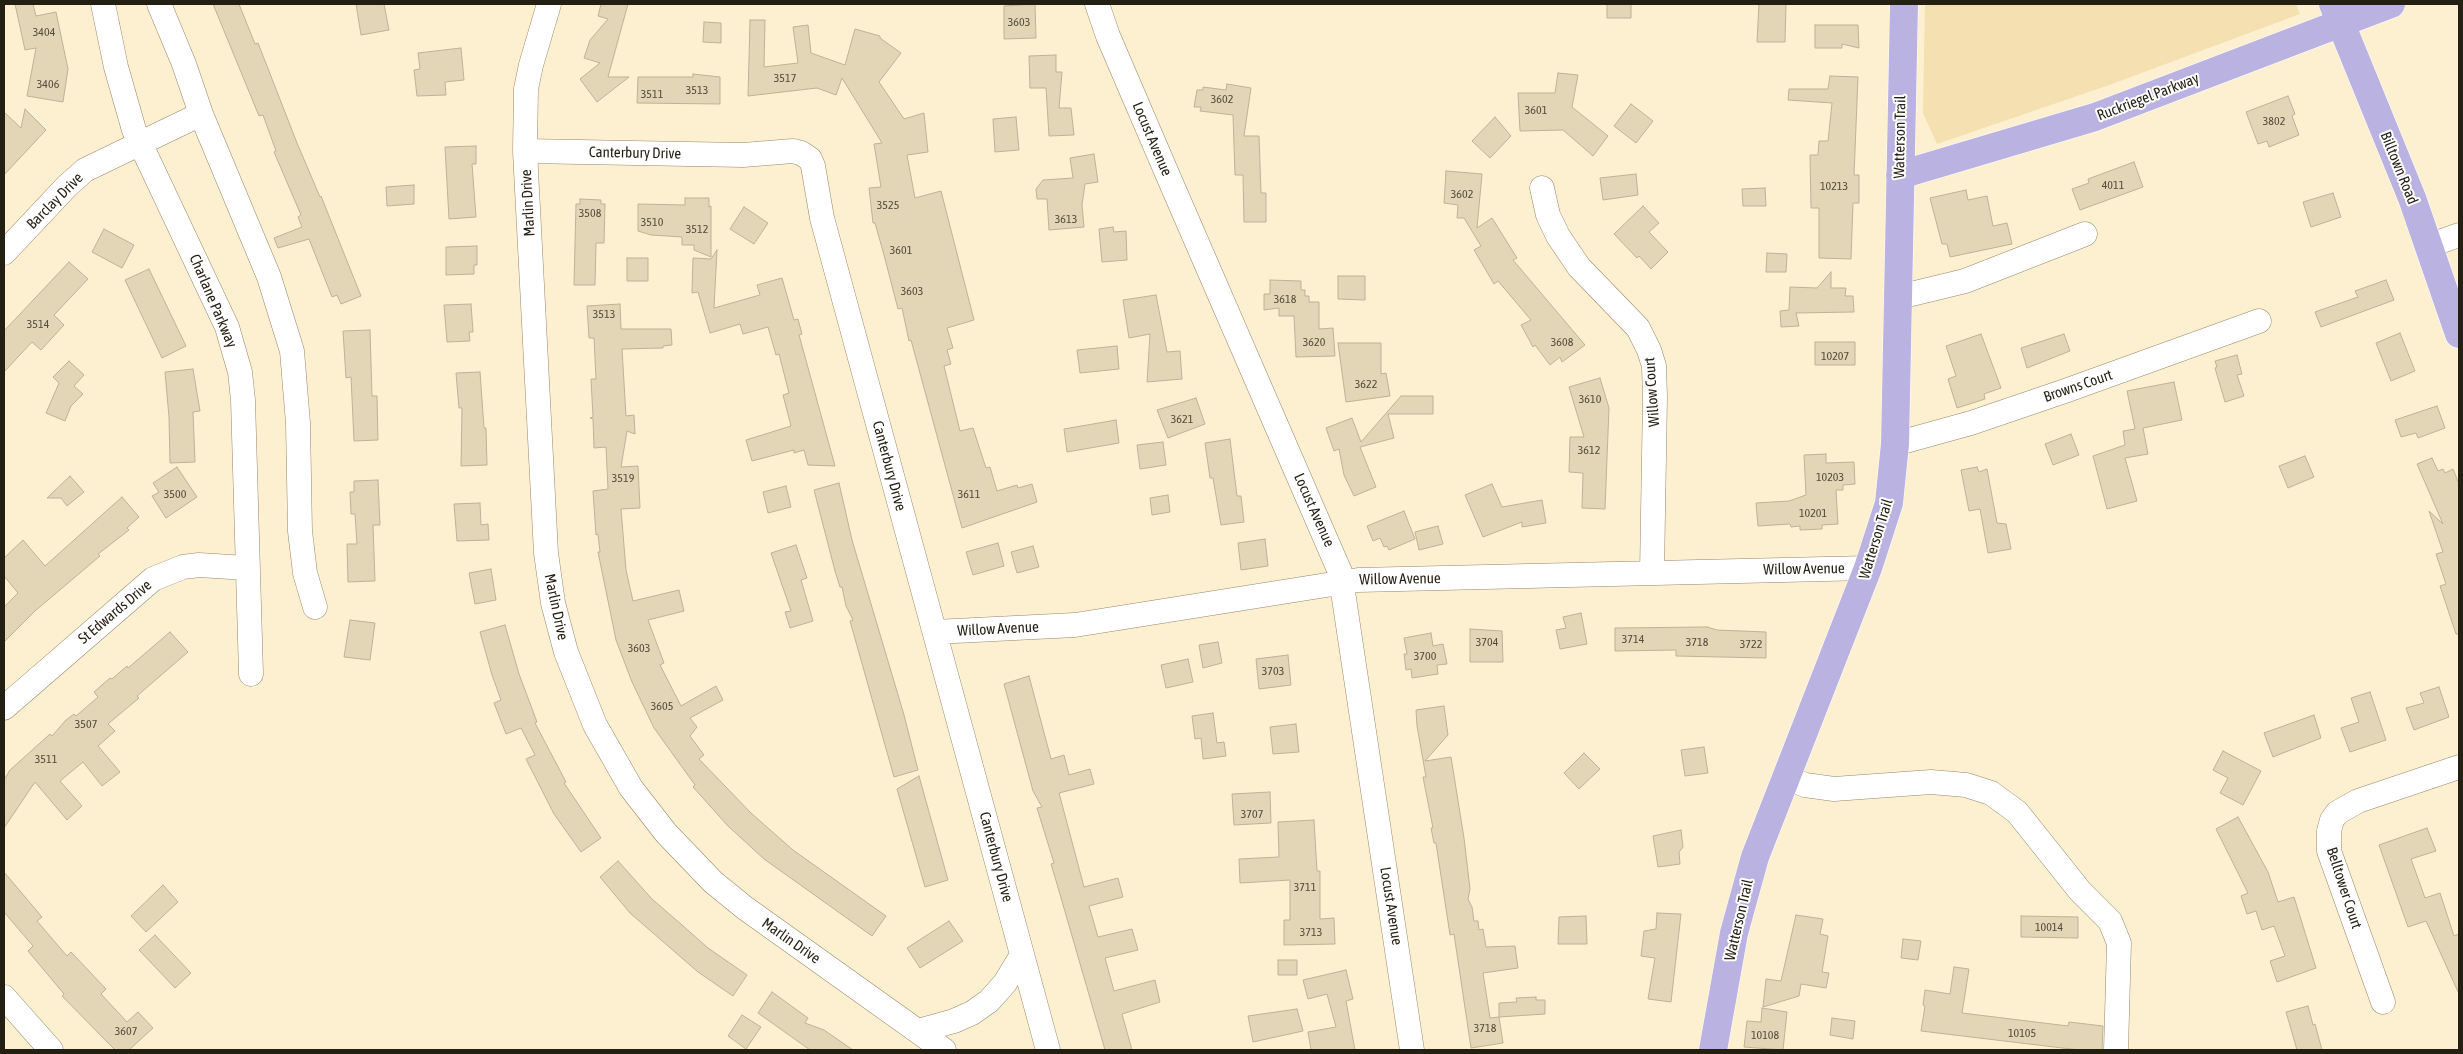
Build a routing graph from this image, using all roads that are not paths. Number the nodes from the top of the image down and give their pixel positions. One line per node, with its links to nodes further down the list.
1 (103, 4): 9 (street, Charlane Parkway)
2 (159, 4): 8 (street)
3 (549, 4): 10 (street, Marlin Drive)
4 (1097, 4): 24 (street, Locust Avenue)
5 (1904, 4): 11 (main road, Watterson Trail)
6 (2391, 4): 7 (main road, Ruckriegel Parkway)
7 (2337, 13): 11 (main road, Ruckriegel Parkway); 15 (main road, Billtown Road)
8 (193, 117): 9 (street, Barclay Drive); 25 (street)
9 (143, 140): 16 (street, Barclay Drive); 21 (street, Charlane Parkway)
10 (525, 151): 26 (street, Canterbury Drive); 34 (street, Marlin Drive)
11 (1900, 176): 17 (main road, Watterson Trail)
12 (1542, 188): 23 (street, Willow Court)
13 (2084, 234): 17 (street)
14 (2459, 235): 15 (street)
15 (2428, 246): 19 (main road, Billtown Road)
16 (4, 253)
17 (1898, 297): 20 (main road, Watterson Trail)
18 (2259, 321): 20 (street, Browns Court)
19 (2459, 334)
20 (1895, 444): 22 (main road, Watterson Trail)
21 (247, 568): 27 (street, Charlane Parkway); 28 (street, St Edwards Drive)
22 (1868, 568): 23 (street, Willow Avenue); 30 (main road, Watterson Trail)
23 (1652, 572): 24 (street, Willow Avenue)
24 (1342, 582): 26 (street, Willow Avenue); 38 (street, Locust Avenue)
25 (315, 607)
26 (934, 632): 31 (street, Canterbury Drive)
27 (251, 674)
28 (4, 708)
29 (2459, 767): 33 (street, Belltower Court)
30 (1785, 777): 39 (main road, Watterson Trail); 40 (street)
31 (1022, 955): 34 (street); 37 (street, Canterbury Drive)
32 (4, 997): 35 (street)
33 (2383, 1002)
34 (918, 1031): 36 (street, Marlin Drive)
35 (51, 1050)
36 (944, 1050)
37 (1048, 1050)
38 (1412, 1050)
39 (1714, 1050)
40 (2116, 1050)

